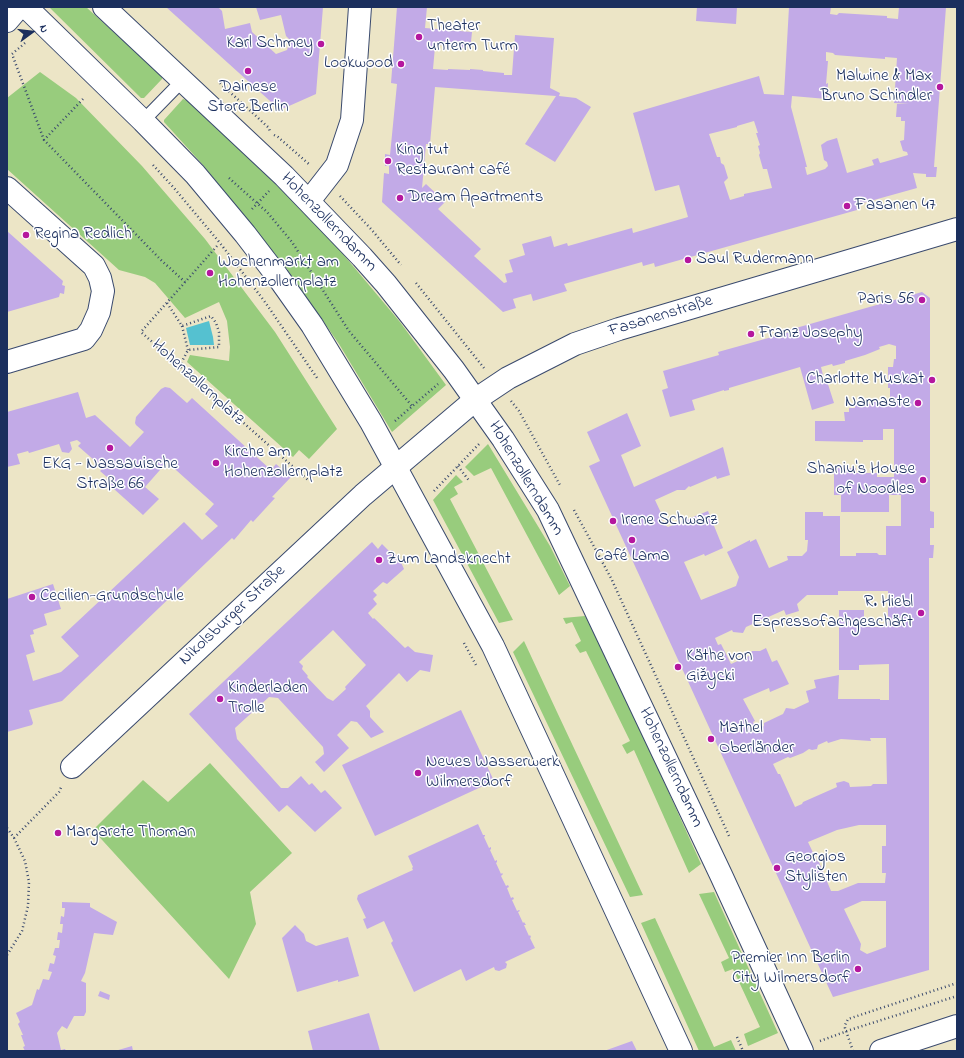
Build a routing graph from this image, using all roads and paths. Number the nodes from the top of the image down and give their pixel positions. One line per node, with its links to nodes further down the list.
1 (20, 7): 5 (main road)
2 (26, 7): 10 (main road)
3 (104, 7): 7 (main road, Hohenzollerndamm)
4 (360, 7): 17 (main road)
5 (7, 21)
6 (25, 43): 11 (path)
7 (183, 80): 10 (lane); 17 (main road, Hohenzollerndamm)
8 (218, 81): 13 (path)
9 (83, 98): 11 (path)
10 (143, 121): 35 (main road)
11 (44, 140): 22 (path)
12 (153, 165): 29 (path)
13 (315, 170)
14 (225, 174): 18 (path)
15 (7, 188): 26 (main road)
16 (272, 189): 18 (path)
17 (309, 201): 30 (main road, Hohenzollerndamm)
18 (258, 204): 19 (path); 31 (path)
19 (249, 212)
20 (957, 229): 30 (main road, Fasanenstraße)
21 (217, 246): 22 (path)
22 (185, 282): 23 (path)
23 (167, 303): 24 (path); 27 (path, Hohenzollernplatz)
24 (182, 326): 25 (path); 25 (path)
25 (188, 350): 27 (path)
26 (7, 362)
27 (179, 367): 37 (path, Hohenzollernplatz)
28 (443, 380): 31 (path)
29 (320, 384)
30 (475, 400): 35 (main road, Fasanenstraße); 55 (main road, Hohenzollerndamm)
31 (412, 406): 33 (path)
32 (519, 411): 39 (path)
33 (395, 421)
34 (483, 440): 36 (path)
35 (395, 466): 42 (main road, Nikolsburger Straße); 53 (main road)
36 (458, 466): 38 (path); 40 (path)
37 (308, 480)
38 (470, 482)
39 (564, 492)
40 (430, 494)
41 (571, 505): 46 (path)
42 (72, 767)
43 (58, 792): 45 (path)
44 (7, 828): 45 (path)
45 (14, 838): 47 (path)
46 (732, 843)
47 (7, 955)
48 (957, 983): 56 (path)
49 (957, 996): 51 (path)
50 (957, 1026): 57 (main road)
51 (850, 1030)
52 (737, 1037): 54 (path)
53 (681, 1051)
54 (743, 1051)
55 (802, 1051)
56 (852, 1051)
57 (881, 1051)

